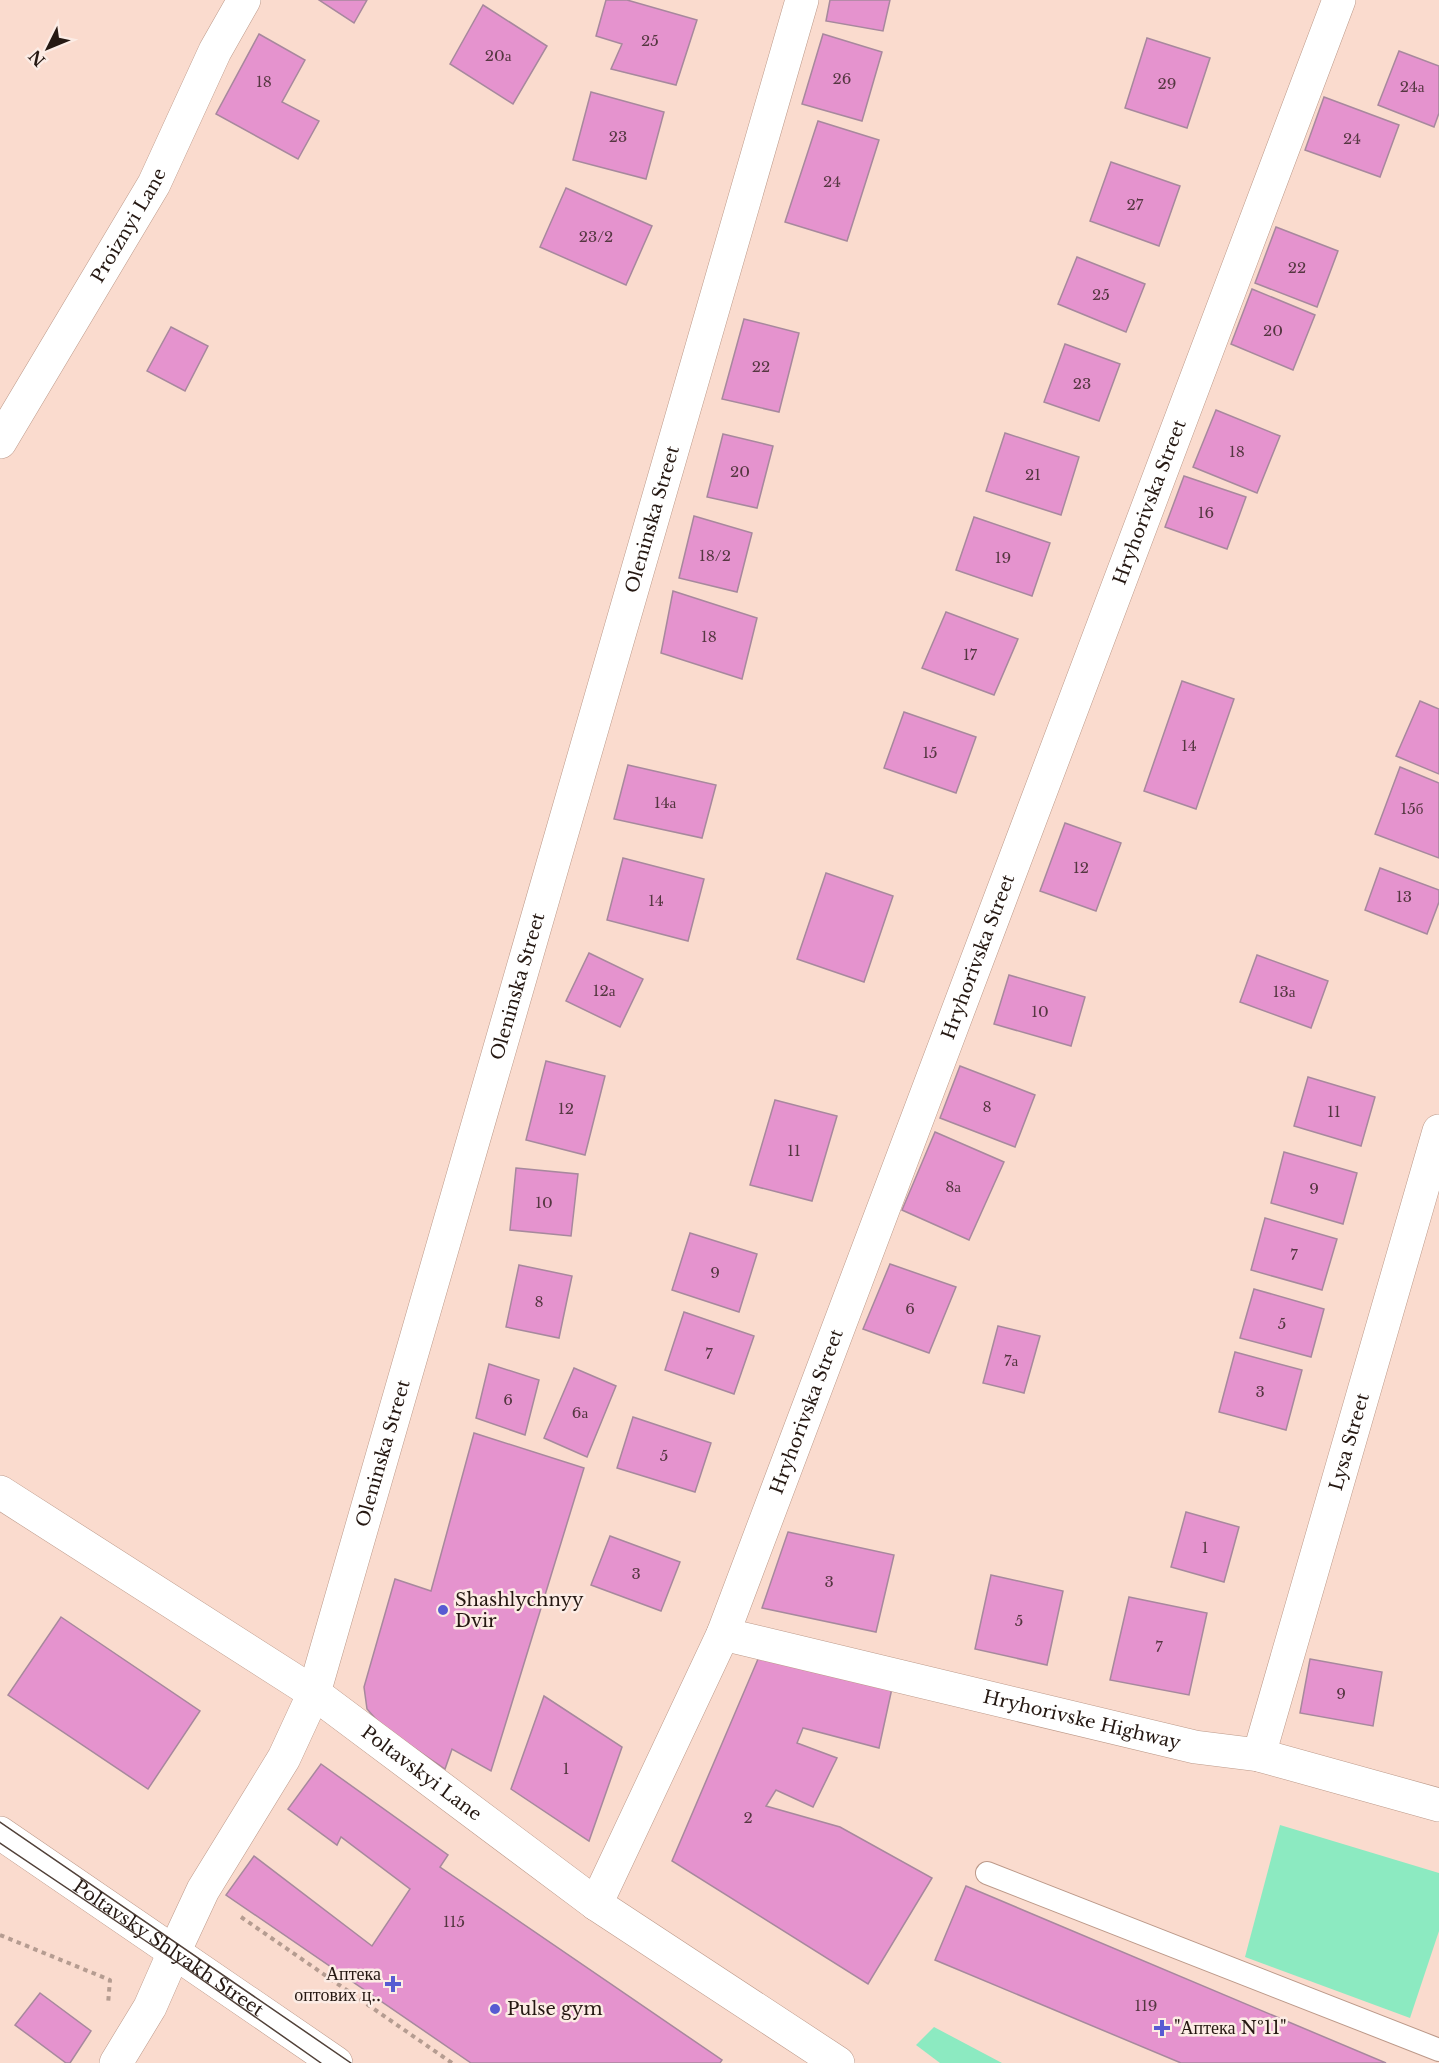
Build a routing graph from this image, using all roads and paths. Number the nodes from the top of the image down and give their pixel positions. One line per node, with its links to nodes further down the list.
1 (244, 0): 4 (street, Proiznyi Lane)
2 (802, 0): 8 (street, Oleninska Street)
3 (1339, 0): 7 (street, Hryhorivska Street)
4 (0, 442)
5 (1439, 1131): 9 (street, Lysa Street)
6 (0, 1492): 8 (street, Poltavskyi Lane)
7 (723, 1635): 9 (street, Hryhorivske Highway); 13 (street, Hryhorivska Street)
8 (314, 1693): 13 (street, Poltavskyi Lane); 16 (street, Oleninska Street)
9 (1259, 1755): 10 (street, Hryhorivske Highway)
10 (1439, 1805)
11 (0, 1833): 16 (street, Poltavsky Shlyakh Street)
12 (987, 1873): 18 (lane)
13 (596, 1904): 22 (street, Poltavskyi Lane)
14 (241, 1917): 21 (path)
15 (0, 1935): 17 (path)
16 (175, 1950): 19 (street, Oleninska Street); 20 (street, Poltavsky Shlyakh Street)
17 (110, 1980)
18 (1439, 2050)
19 (116, 2063)
20 (336, 2063)
21 (452, 2063)
22 (838, 2063)

